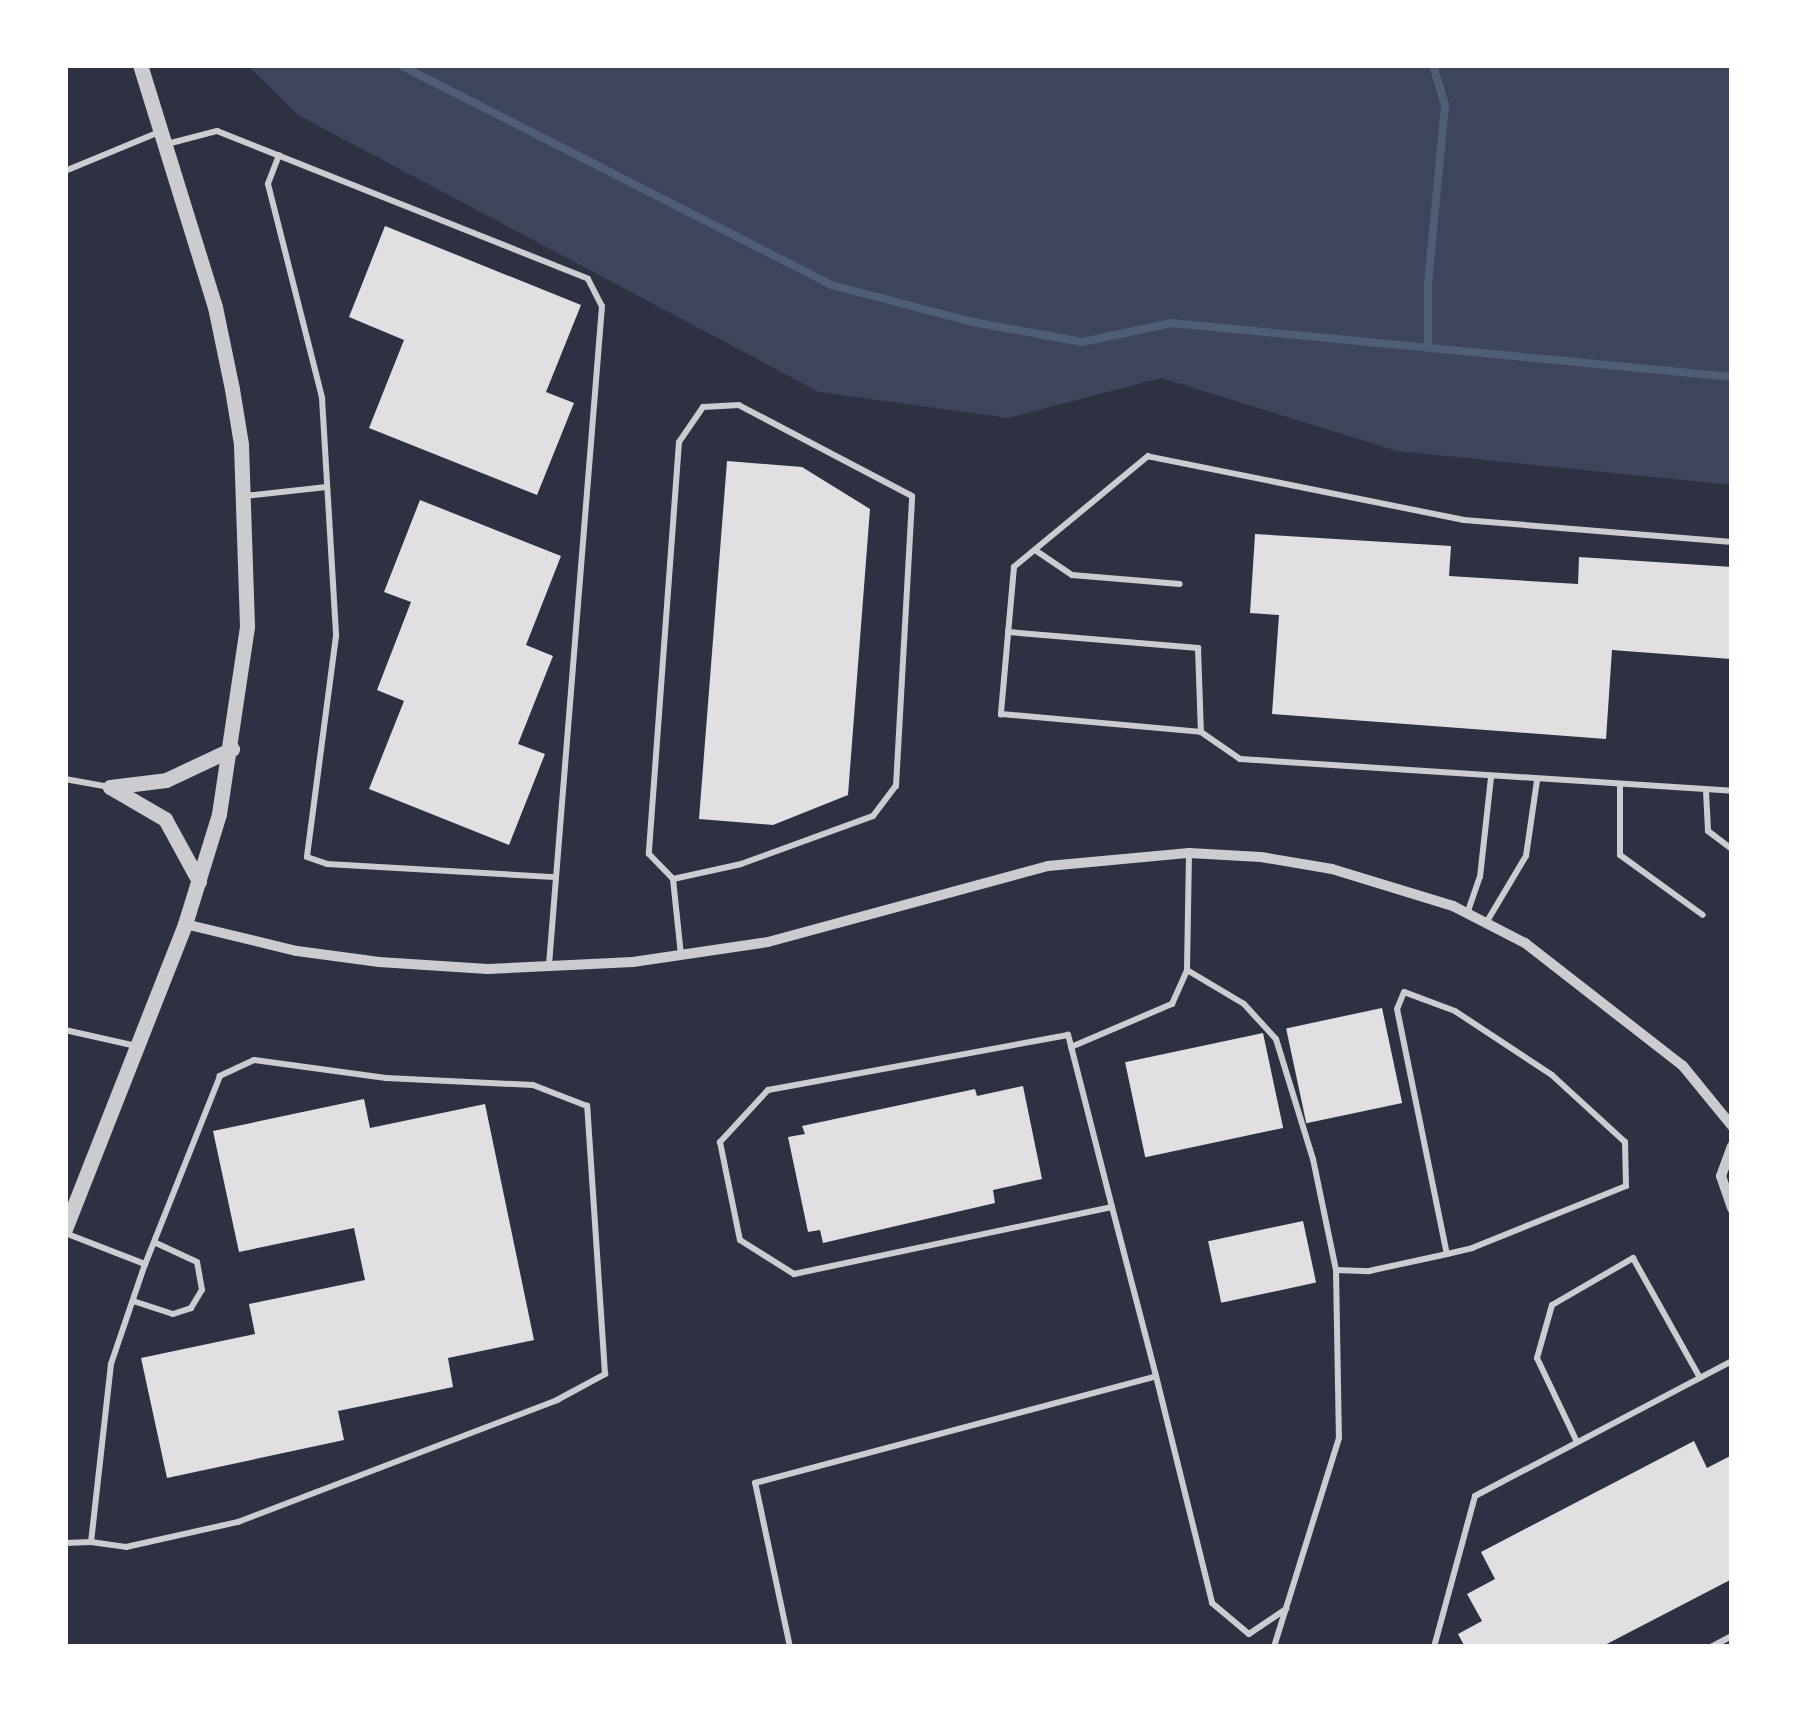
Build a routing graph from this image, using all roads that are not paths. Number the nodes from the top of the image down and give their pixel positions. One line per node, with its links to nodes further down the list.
1 (140, 65): 2 (street)
2 (163, 138): 3 (lane); 4 (lane); 6 (street)
3 (278, 156): 5 (lane); 22 (lane)
4 (65, 171)
5 (326, 488): 6 (lane); 22 (lane)
6 (244, 496): 12 (street)
7 (1732, 542): 8 (lane)
8 (1035, 550): 9 (lane); 10 (lane)
9 (1180, 584)
10 (1008, 632): 11 (lane); 11 (lane)
11 (1201, 732): 13 (lane)
12 (232, 749): 17 (street); 24 (street)
13 (1491, 778): 15 (lane); 25 (lane)
14 (65, 779): 17 (lane)
15 (1537, 781): 16 (lane); 27 (lane)
16 (1620, 785): 18 (lane); 26 (lane)
17 (110, 787): 24 (street)
18 (1706, 791): 19 (lane); 20 (lane)
19 (1732, 791)
20 (1732, 849)
21 (1189, 853): 25 (street); 29 (street); 31 (lane)
22 (556, 878): 30 (lane)
23 (673, 880): 23 (lane); 29 (lane)
24 (198, 881): 28 (street)
25 (1468, 914): 27 (street)
26 (1703, 915)
27 (1486, 923): 35 (street)
28 (185, 924): 30 (street); 33 (street)
29 (680, 955): 30 (street)
30 (548, 966)
31 (1188, 970): 34 (lane); 43 (lane)
32 (65, 1030): 33 (lane)
33 (137, 1046): 39 (street)
34 (1071, 1046): 37 (lane); 37 (lane)
35 (1732, 1126)
36 (1732, 1146): 38 (street)
37 (1112, 1207): 46 (lane)
38 (1732, 1208)
39 (65, 1231): 42 (lane)
40 (154, 1242): 42 (lane); 44 (lane); 50 (lane)
41 (1447, 1254): 41 (lane); 43 (lane)
42 (146, 1264): 44 (lane)
43 (1336, 1270): 51 (lane)
44 (133, 1300): 50 (lane)
45 (1732, 1360): 47 (lane)
46 (1156, 1376): 51 (lane); 53 (lane)
47 (1700, 1378): 48 (lane); 48 (lane)
48 (1576, 1442): 55 (lane)
49 (65, 1542): 50 (lane)
50 (91, 1542)
51 (1286, 1608): 54 (lane)
52 (1732, 1636): 56 (lane)
53 (790, 1647)
54 (1274, 1647)
55 (1434, 1647)
56 (1711, 1647)

